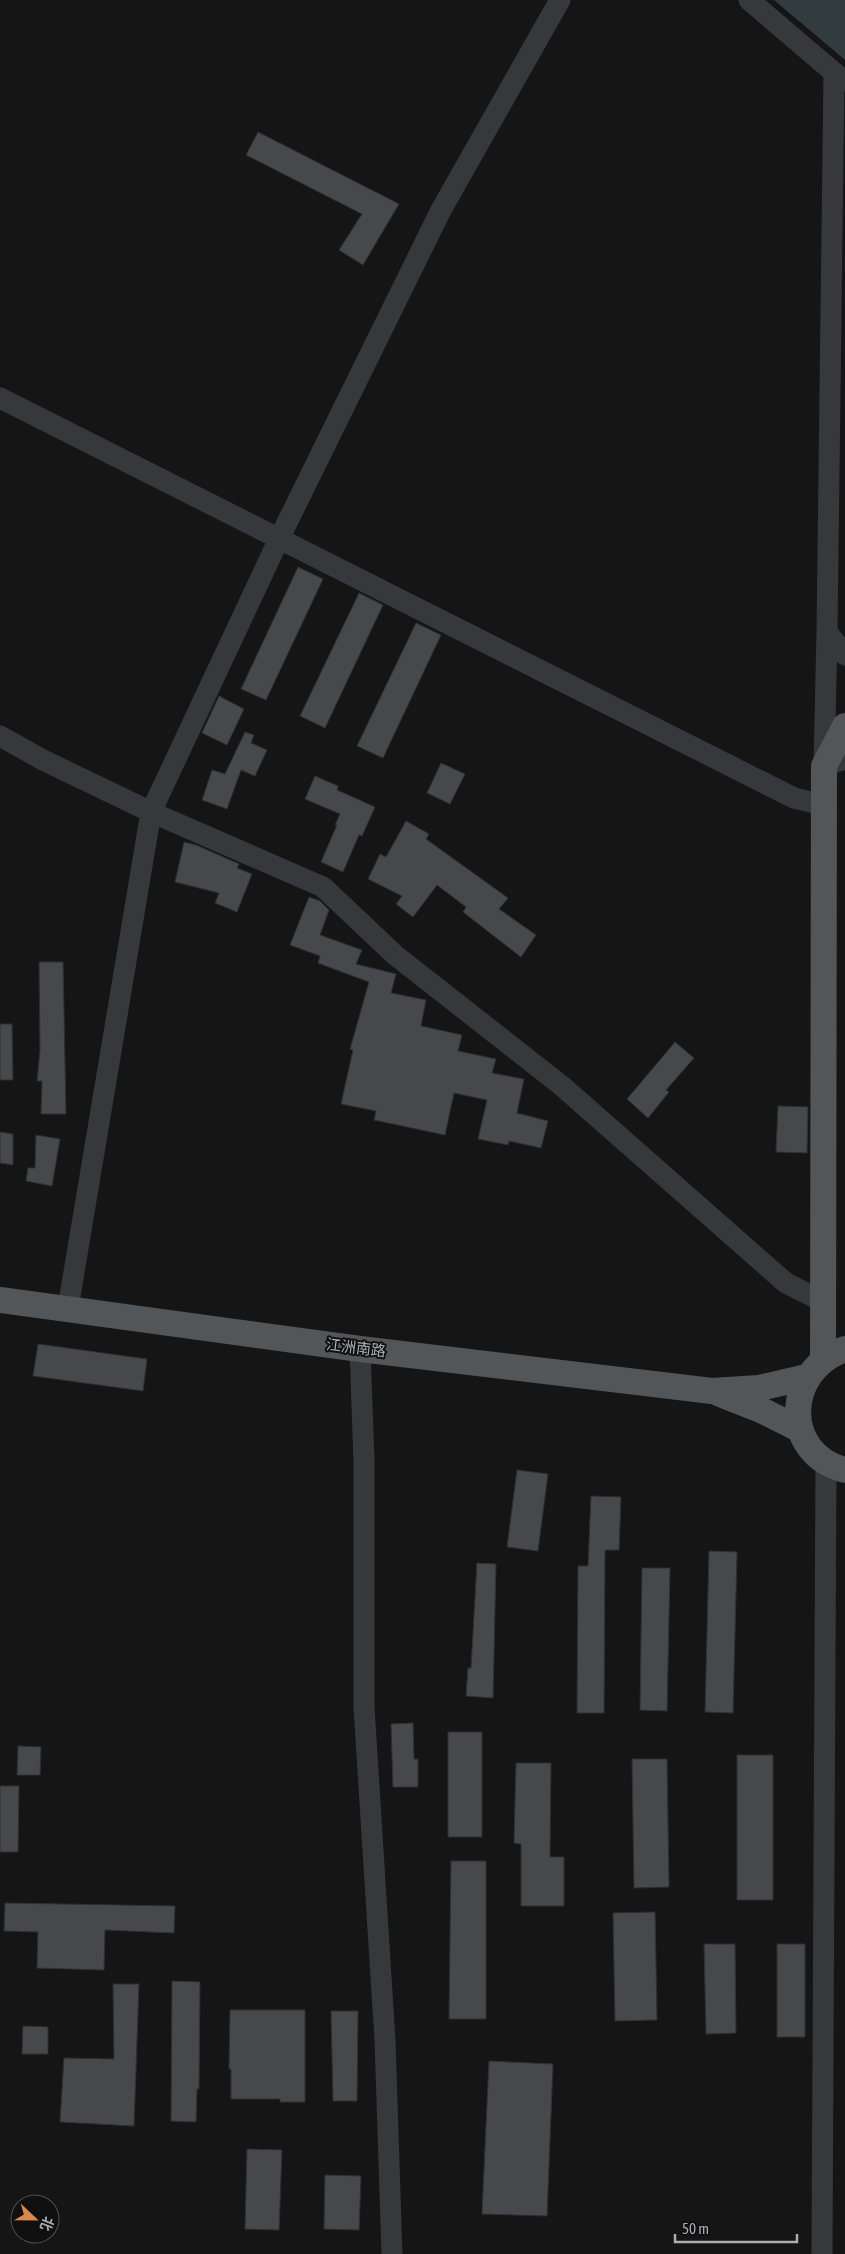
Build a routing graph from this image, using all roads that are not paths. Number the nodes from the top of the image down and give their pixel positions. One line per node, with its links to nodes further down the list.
1 (560, 0): 5 (street)
2 (749, 0): 3 (street)
3 (839, 77): 6 (street)
4 (0, 398): 5 (street)
5 (279, 539): 11 (street); 12 (street)
6 (827, 632): 7 (street); 10 (street)
7 (845, 655)
8 (845, 726): 10 (main road)
9 (0, 736): 12 (street)
10 (835, 762): 11 (main road)
11 (824, 805): 14 (main road)
12 (151, 812): 14 (street); 15 (street)
13 (0, 1300): 15 (main road, 江洲南路)
14 (822, 1300): 17 (main road)
15 (68, 1308): 16 (main road, 江洲南路)
16 (360, 1348): 18 (main road, 江洲南路); 21 (street)
17 (825, 1362): 18 (main road); 19 (main road)
18 (712, 1392): 19 (main road)
19 (801, 1430): 20 (main road)
20 (836, 1466): 22 (street)
21 (392, 2254)
22 (822, 2254)

